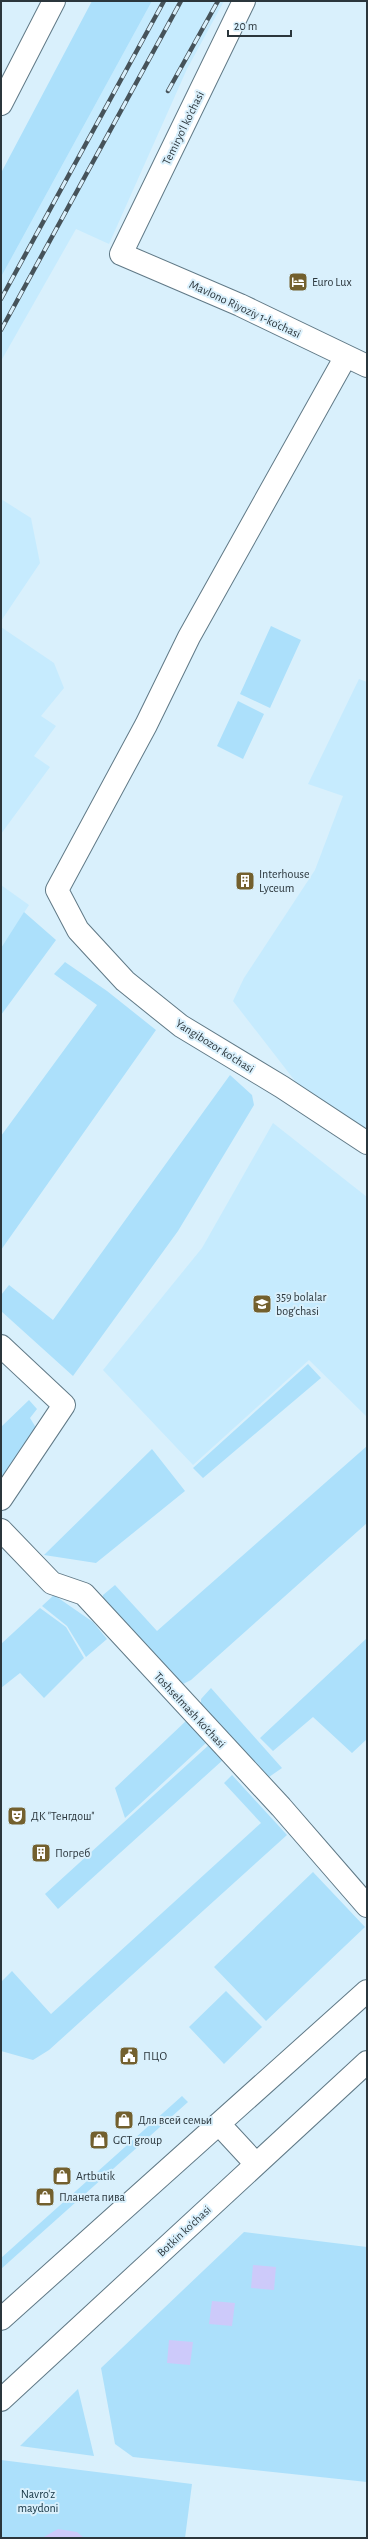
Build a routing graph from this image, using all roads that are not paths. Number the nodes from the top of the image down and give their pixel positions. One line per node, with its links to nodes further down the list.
1 (54, 1): 3 (main road)
2 (244, 1): 4 (main road, Temiryo'l ko'chasi)
3 (1, 104)
4 (121, 254): 5 (main road, Mavlono Riyoziy 1-ko'chasi)
5 (346, 356): 6 (main road, Mavlono Riyoziy 1-ko'chasi); 7 (main road, Yangibozor ko'chasi)
6 (367, 366)
7 (367, 1143)
8 (1, 1346): 9 (main road)
9 (1, 1499)
10 (1, 1530): 11 (main road, Toshselmash ko'chasi)
11 (367, 1906)
12 (367, 1991): 14 (main road)
13 (367, 2062): 15 (main road, Botkin ko'chasi)
14 (219, 2124): 15 (main road); 16 (main road)
15 (256, 2164): 17 (main road, Botkin ko'chasi)
16 (1, 2319)
17 (1, 2400)

